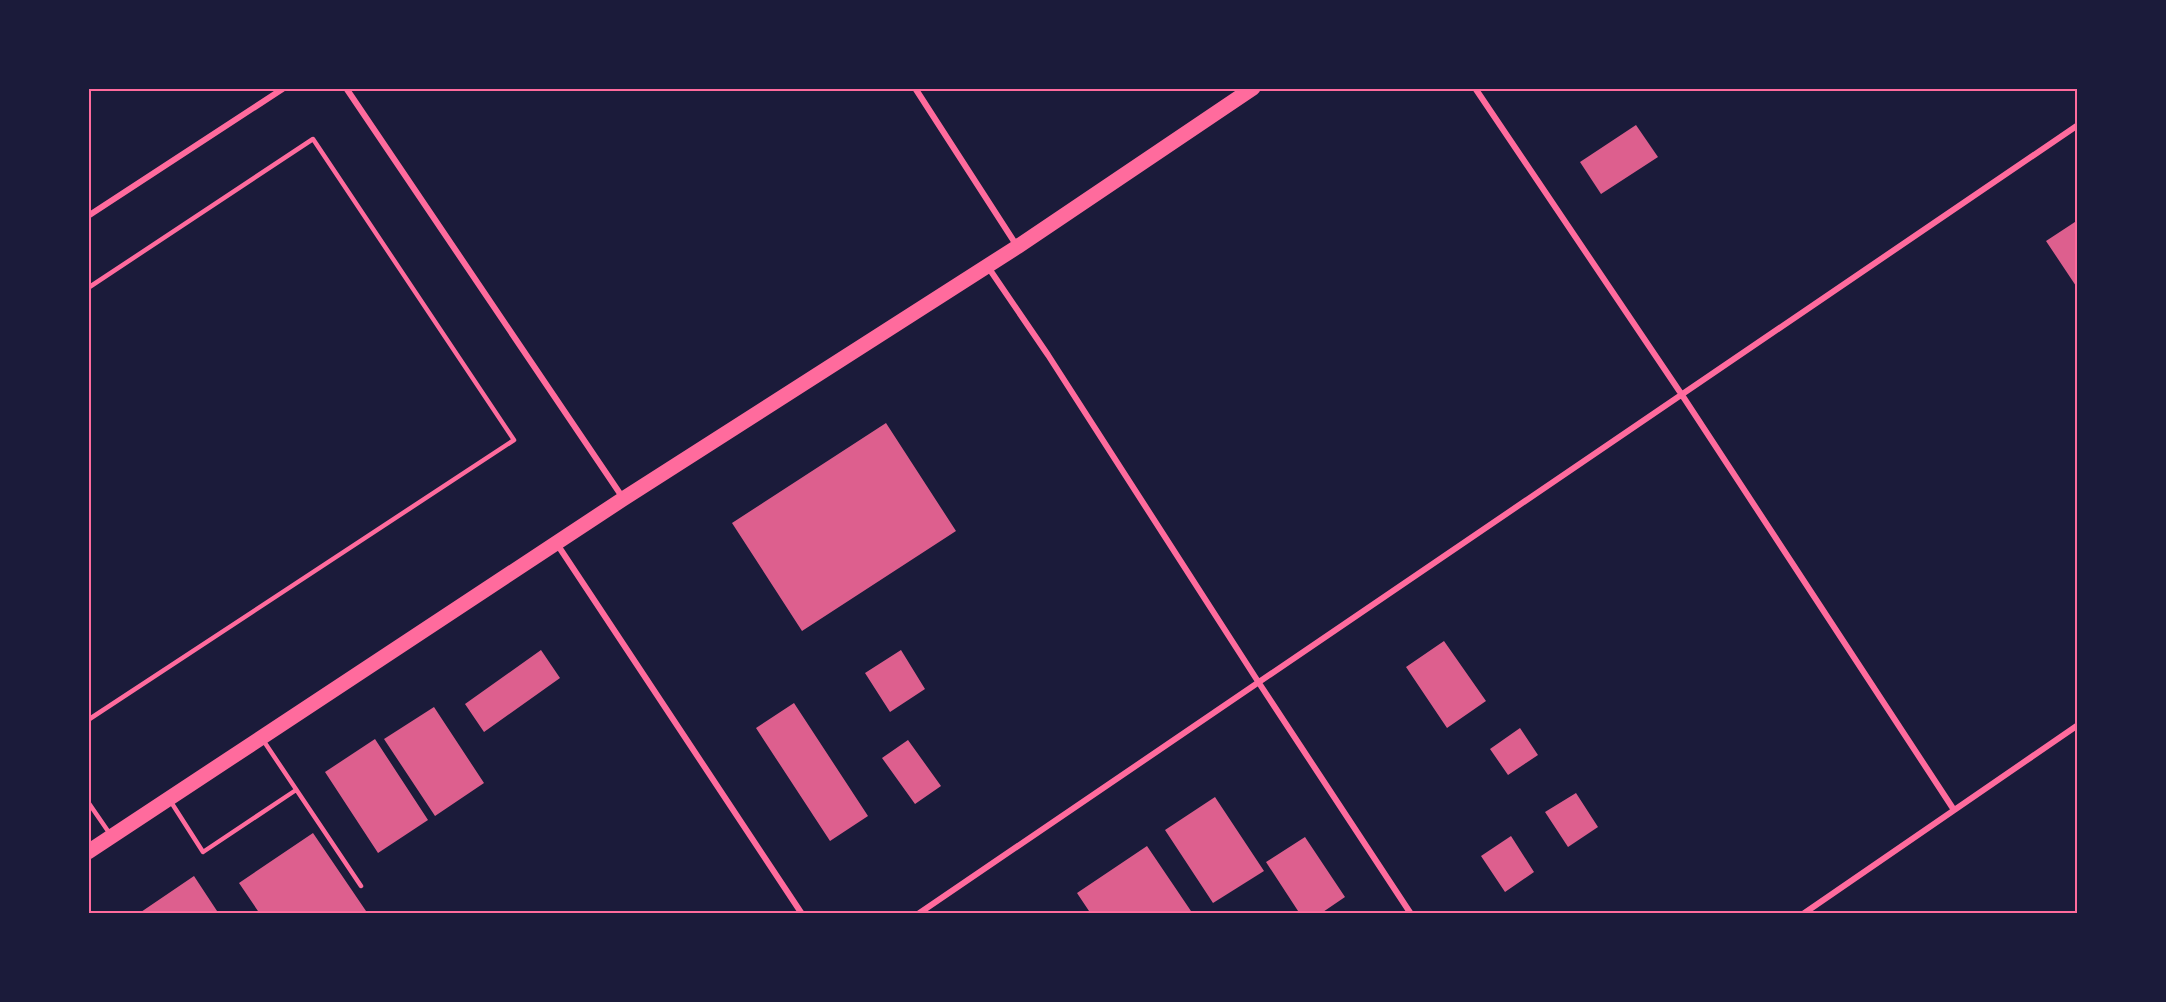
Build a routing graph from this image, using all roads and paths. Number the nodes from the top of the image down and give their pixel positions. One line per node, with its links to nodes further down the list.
1 (284, 88): 7 (street)
2 (346, 88): 12 (street)
3 (915, 88): 8 (street)
4 (1253, 88): 8 (main road)
5 (1475, 88): 11 (street)
6 (2078, 125): 11 (street)
7 (88, 216)
8 (1017, 247): 9 (main road)
9 (987, 266): 12 (main road); 14 (street)
10 (88, 288): 15 (lane)
11 (1682, 395): 14 (street); 21 (street)
12 (623, 499): 13 (main road)
13 (557, 544): 17 (main road); 25 (street)
14 (1259, 683): 26 (street); 27 (street)
15 (88, 720)
16 (2078, 725): 21 (street)
17 (262, 738): 18 (lane); 19 (main road)
18 (296, 790): 19 (lane); 24 (lane)
19 (169, 799): 22 (main road)
20 (88, 802): 22 (lane)
21 (1954, 810): 28 (street)
22 (111, 837): 23 (main road)
23 (88, 852)
24 (361, 886)
25 (802, 914)
26 (918, 914)
27 (1411, 914)
28 (1803, 914)

